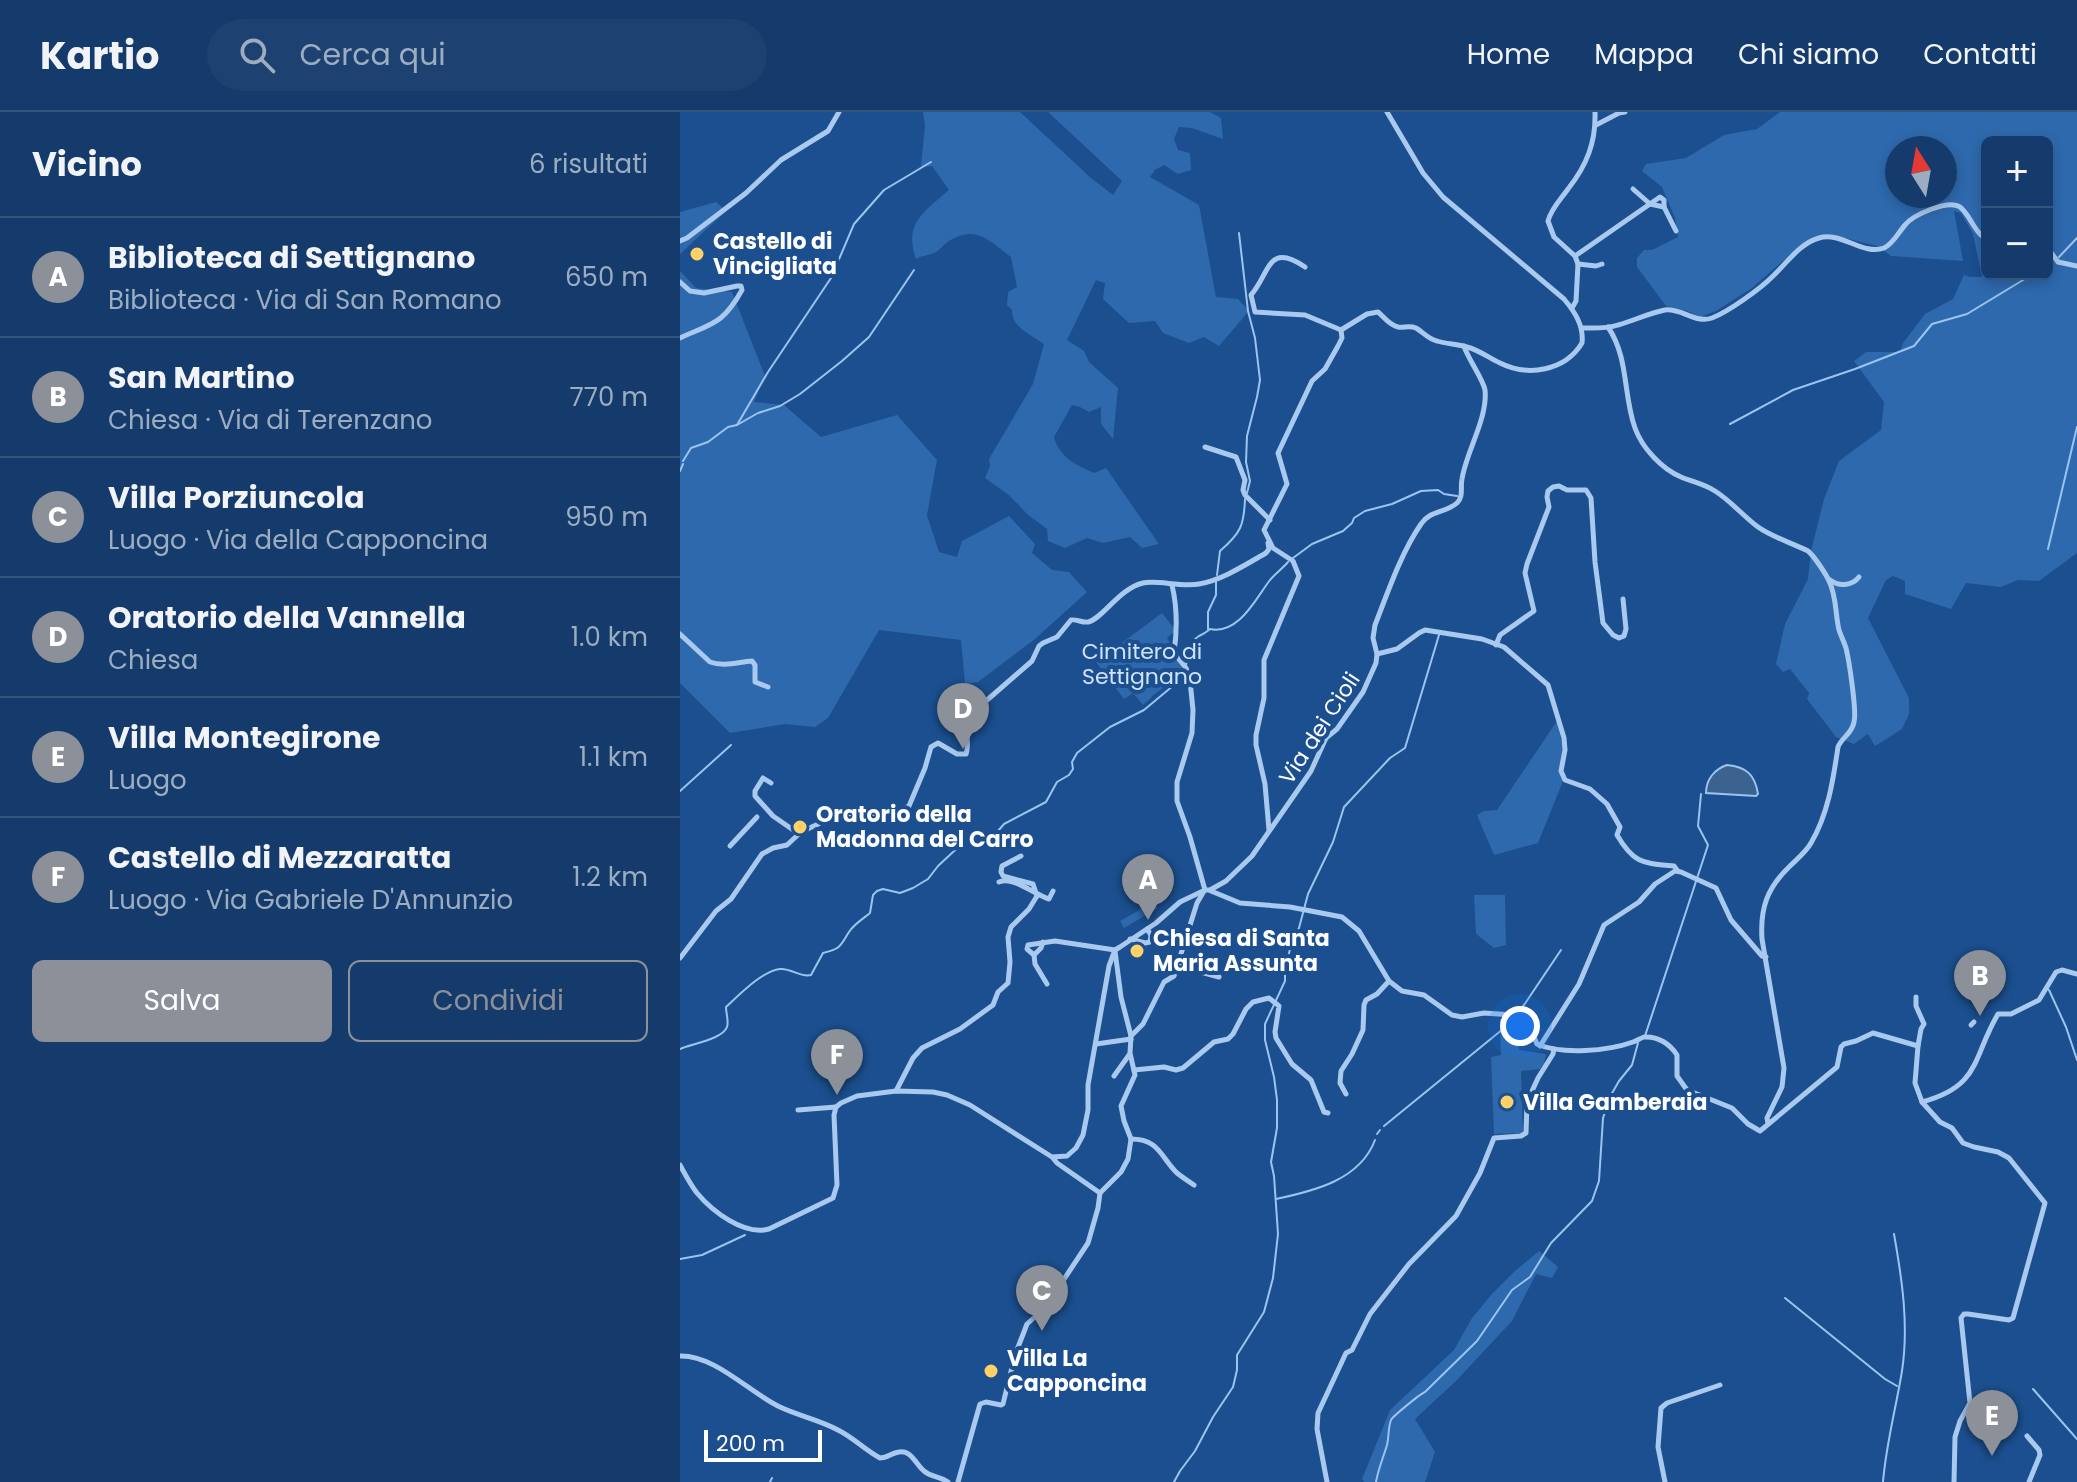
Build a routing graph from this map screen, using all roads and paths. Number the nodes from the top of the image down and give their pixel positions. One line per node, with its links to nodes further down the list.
1 (839, 112): 11 (street)
2 (1387, 112): 19 (street)
3 (1595, 112): 5 (street)
4 (1625, 112): 5 (street)
5 (1596, 125): 13 (street)
6 (1633, 189): 7 (street)
7 (1650, 204): 8 (street); 8 (street); 13 (street)
8 (1664, 207): 9 (street)
9 (1676, 231)
10 (1981, 235): 20 (street)
11 (680, 241)
12 (2053, 255): 16 (street)
13 (1575, 256): 14 (street)
14 (1578, 264): 15 (street); 19 (street)
15 (1602, 264)
16 (2077, 266)
17 (1305, 267): 22 (street)
18 (680, 282): 23 (street)
19 (1572, 308): 21 (street)
20 (1608, 327): 21 (street); 29 (street)
21 (1582, 328): 24 (street)
22 (1341, 330): 24 (street); 26 (street)
23 (680, 338)
24 (1464, 346): 34 (street, Via dei Cioli)
25 (1205, 447): 26 (street)
26 (1270, 520): 27 (street)
27 (1268, 542): 30 (street); 38 (street)
28 (1859, 577): 29 (street)
29 (1829, 579): 52 (street)
30 (1172, 585): 39 (street); 44 (street)
31 (1623, 599): 33 (street)
32 (680, 634): 35 (street)
33 (1496, 645): 34 (street); 42 (street)
34 (1377, 654): 38 (street, Via dei Cioli)
35 (768, 687)
36 (771, 783): 37 (street)
37 (761, 813): 39 (street); 40 (street)
38 (1269, 830): 44 (street, Via dei Cioli)
39 (799, 834): 53 (street)
40 (730, 846)
41 (1021, 856): 46 (street)
42 (1677, 870): 52 (street); 62 (street)
43 (999, 882): 46 (street)
44 (1208, 890): 47 (street, Via dei Cioli); 54 (street); 57 (street)
45 (1053, 891): 46 (street)
46 (1037, 896): 68 (street)
47 (1148, 928): 48 (street); 48 (street)
48 (1130, 939): 50 (street)
49 (1043, 942): 50 (street); 51 (street); 51 (street)
50 (1115, 950): 60 (street); 61 (street)
51 (1034, 955): 58 (street)
52 (1766, 957): 74 (street)
53 (680, 958)
54 (1178, 962): 56 (street); 60 (street)
55 (2076, 972): 70 (street)
56 (1219, 977)
57 (1389, 981): 62 (street); 69 (street)
58 (1047, 984)
59 (1916, 997): 63 (street)
60 (1131, 1038): 61 (street); 65 (street)
61 (1096, 1044): 76 (street)
62 (1540, 1046): 64 (street)
63 (1918, 1046): 70 (street); 74 (street)
64 (1554, 1049): 74 (street); 85 (street)
65 (1130, 1054): 66 (street); 67 (street)
66 (1134, 1070): 73 (street); 75 (street)
67 (1114, 1076)
68 (896, 1091): 71 (street); 76 (street)
69 (1346, 1094)
70 (1922, 1102): 87 (street)
71 (836, 1107): 72 (street); 77 (street)
72 (798, 1110)
73 (1328, 1113)
74 (1768, 1123)
75 (1131, 1139): 78 (street); 79 (street)
76 (1052, 1157): 79 (street)
77 (680, 1165)
78 (1194, 1185)
79 (1100, 1193): 84 (street)
80 (680, 1356): 83 (street)
81 (1720, 1385): 86 (street)
82 (2027, 1436): 88 (street)
83 (948, 1482)
84 (958, 1482)
85 (1327, 1482)
86 (1665, 1482)
87 (1954, 1482)
88 (2029, 1482)

